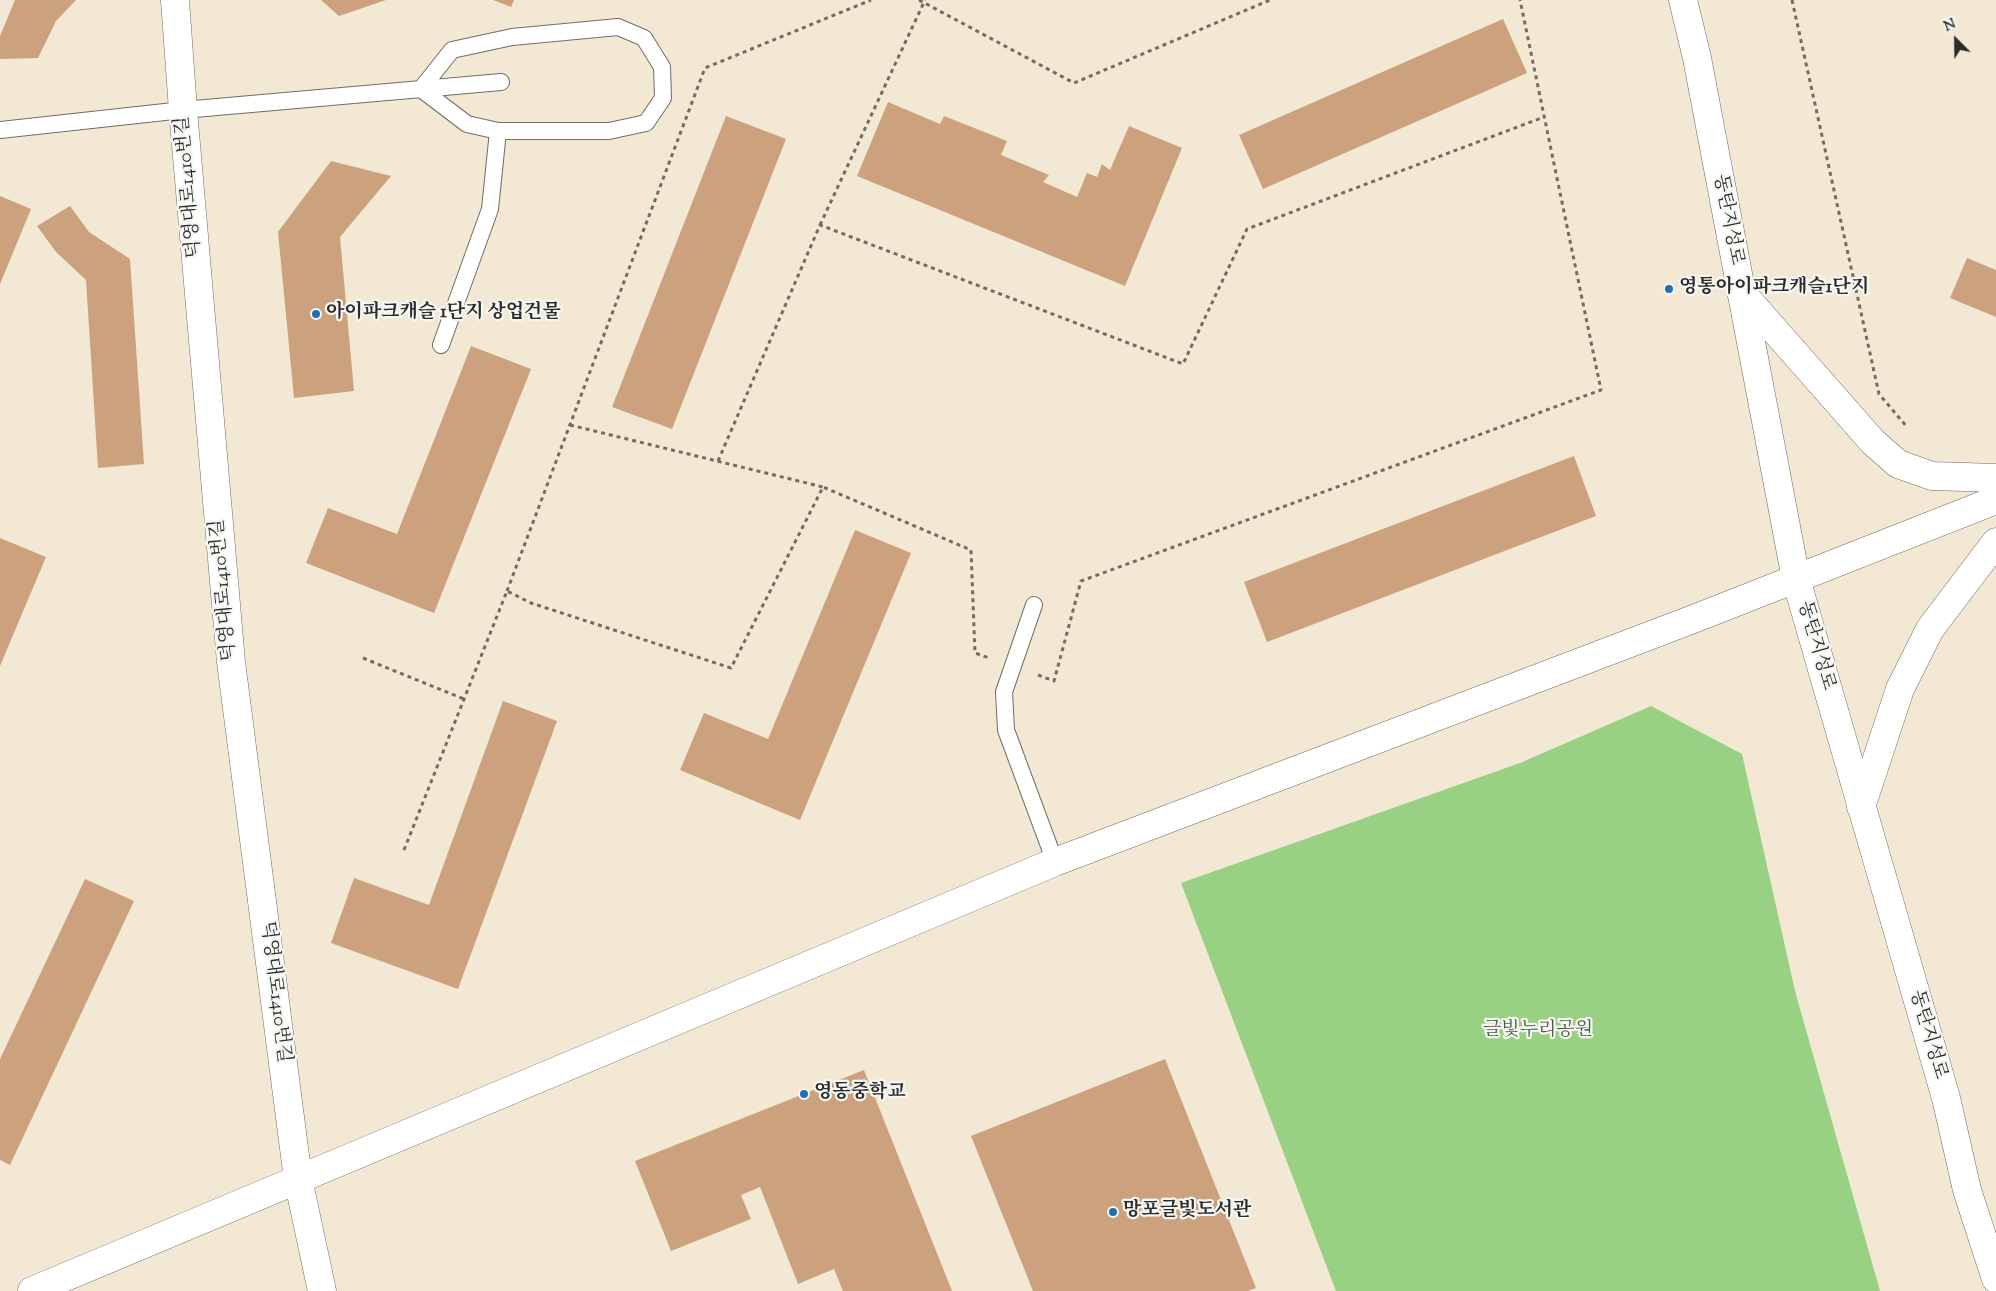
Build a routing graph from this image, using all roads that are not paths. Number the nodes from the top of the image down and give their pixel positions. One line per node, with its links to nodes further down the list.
1 (175, 0): 5 (street, 덕영대로1410번길)
2 (1683, 0): 8 (street, 동탄지성로)
3 (501, 82): 4 (lane)
4 (421, 89): 5 (lane); 7 (lane); 7 (lane)
5 (183, 110): 6 (lane); 17 (street, 덕영대로1410번길)
6 (0, 130)
7 (498, 131): 9 (lane)
8 (1741, 291): 10 (street); 13 (street, 동탄지성로)
9 (441, 345)
10 (1996, 478)
11 (1996, 500): 13 (street)
12 (1996, 542): 15 (street)
13 (1796, 579): 15 (street, 동탄지성로); 16 (street)
14 (1034, 605): 16 (lane)
15 (1862, 807): 18 (street, 동탄지성로)
16 (1055, 862): 17 (street)
17 (298, 1178): 19 (street); 20 (street, 덕영대로1410번길)
18 (1996, 1279)
19 (32, 1291)
20 (322, 1291)

